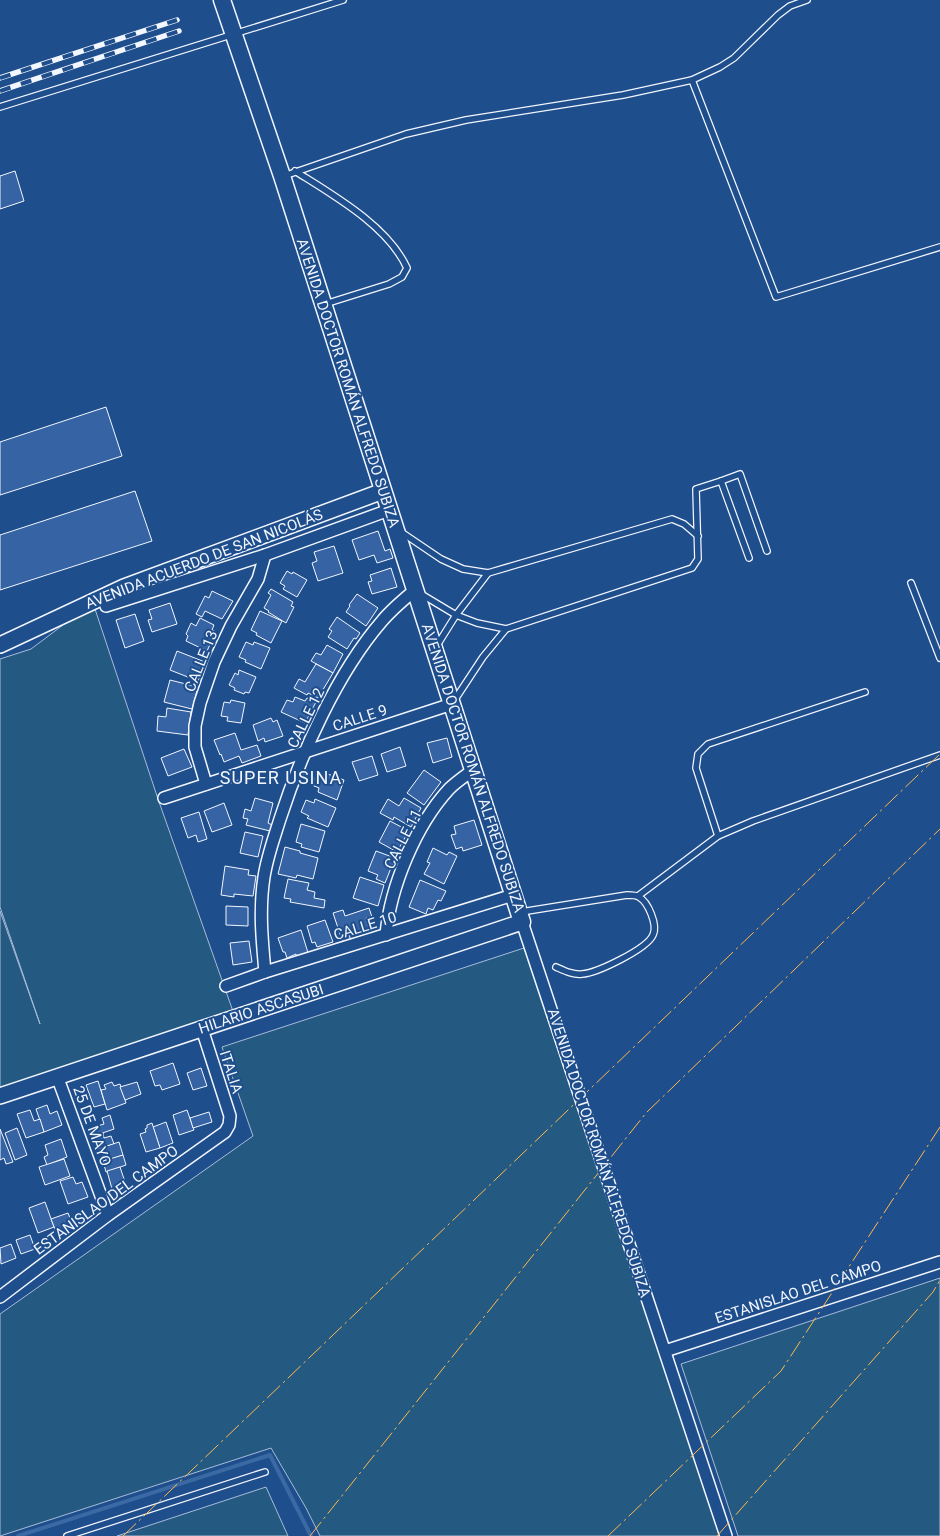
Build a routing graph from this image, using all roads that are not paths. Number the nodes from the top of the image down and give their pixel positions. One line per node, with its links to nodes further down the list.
1 (222, 0): 4 (main road, AVENIDA DOCTOR ROMÁN ALFREDO SUBIZA)
2 (343, 0): 4 (lane)
3 (807, 0): 5 (lane)
4 (233, 33): 6 (lane); 7 (main road, AVENIDA DOCTOR ROMÁN ALFREDO SUBIZA)
5 (692, 80): 7 (lane); 8 (lane)
6 (0, 108)
7 (289, 174): 9 (main road, AVENIDA DOCTOR ROMÁN ALFREDO SUBIZA); 9 (lane)
8 (940, 247)
9 (323, 305): 11 (main road, AVENIDA DOCTOR ROMÁN ALFREDO SUBIZA)
10 (722, 480): 14 (lane); 15 (lane); 17 (lane)
11 (383, 491): 12 (main road, AVENIDA DOCTOR ROMÁN ALFREDO SUBIZA); 24 (street, AVENIDA ACUERDO DE SAN NICOLÁS)
12 (389, 510): 13 (main road, AVENIDA DOCTOR ROMÁN ALFREDO SUBIZA); 16 (street)
13 (395, 528): 18 (lane); 20 (main road, AVENIDA DOCTOR ROMÁN ALFREDO SUBIZA)
14 (698, 536): 18 (lane); 23 (lane)
15 (767, 551)
16 (265, 555): 21 (street); 32 (street, CALLE 13)
17 (749, 558)
18 (488, 573): 22 (lane)
19 (911, 583): 26 (lane)
20 (415, 590): 22 (lane); 25 (main road, AVENIDA DOCTOR ROMÁN ALFREDO SUBIZA); 29 (street, CALLE 12)
21 (106, 606)
22 (456, 615): 23 (lane); 25 (lane)
23 (506, 629): 28 (lane)
24 (0, 645)
25 (434, 650): 28 (main road, AVENIDA DOCTOR ROMÁN ALFREDO SUBIZA)
26 (940, 658)
27 (865, 692): 34 (lane)
28 (452, 704): 29 (street, CALLE 9); 31 (main road, AVENIDA DOCTOR ROMÁN ALFREDO SUBIZA)
29 (305, 752): 32 (street, CALLE 9); 40 (street, CALLE 12)
30 (940, 756): 34 (lane)
31 (473, 770): 35 (main road, AVENIDA DOCTOR ROMÁN ALFREDO SUBIZA); 38 (street, CALLE 11)
32 (206, 784): 33 (street, CALLE 9)
33 (164, 798)
34 (718, 836): 36 (lane)
35 (513, 895): 37 (main road, AVENIDA DOCTOR ROMÁN ALFREDO SUBIZA); 38 (street, CALLE 10)
36 (638, 896): 37 (lane); 39 (lane)
37 (521, 917): 42 (street, HILARIO ASCASUBI); 49 (street, AVENIDA DOCTOR ROMÁN ALFREDO SUBIZA)
38 (386, 935): 40 (street, CALLE 10)
39 (556, 967)
40 (265, 972): 41 (street, CALLE 10)
41 (226, 986)
42 (202, 1029): 43 (street, HILARIO ASCASUBI); 45 (street, ITALIA)
43 (57, 1076): 44 (street, HILARIO ASCASUBI); 46 (street, 25 DE MAYO)
44 (0, 1096)
45 (228, 1125): 46 (street, ESTANISLAO DEL CAMPO)
46 (108, 1215): 48 (street, ESTANISLAO DEL CAMPO)
47 (940, 1262): 49 (street, ESTANISLAO DEL CAMPO)
48 (0, 1297)
49 (665, 1351): 52 (street, AVENIDA DOCTOR ROMÁN ALFREDO SUBIZA)
50 (265, 1472): 51 (lane)
51 (67, 1536)
52 (726, 1536)

